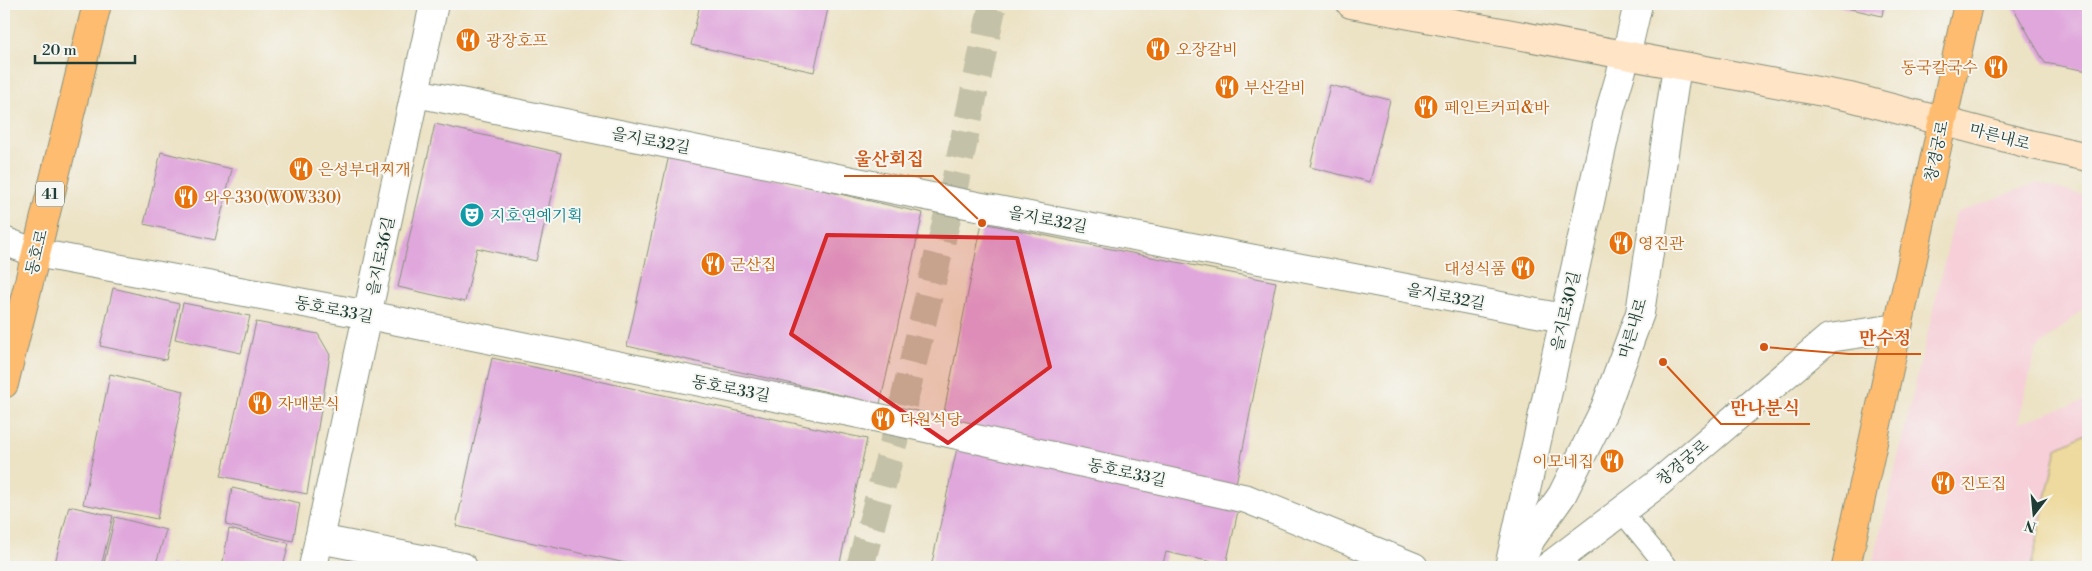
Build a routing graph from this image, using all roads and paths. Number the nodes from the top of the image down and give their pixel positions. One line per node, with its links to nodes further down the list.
1 (97, 4): 12 (main road, 동호로 / 41)
2 (434, 4): 8 (street, 을지로36길)
3 (1351, 4): 6 (main road, 마른내로)
4 (1638, 4): 6 (street, 을지로30길)
5 (1968, 4): 9 (main road, 창경궁로)
6 (1626, 56): 7 (main road, 마른내로); 14 (street, 을지로30길)
7 (1677, 66): 9 (main road, 마른내로); 23 (street, 마른내로)
8 (416, 93): 13 (street, 을지로36길); 14 (street, 을지로32길)
9 (1943, 120): 10 (main road, 마른내로); 15 (main road, 창경궁로)
10 (2088, 157)
11 (4, 241): 12 (street, 동호로33길)
12 (36, 253): 13 (street, 동호로33길); 16 (main road, 동호로 / 41)
13 (368, 315): 18 (street, 을지로36길); 21 (street, 동호로33길)
14 (1563, 318): 22 (street, 을지로30길)
15 (1897, 328): 17 (street, 창경궁로); 26 (main road, 창경궁로)
16 (4, 384)
17 (1622, 511): 24 (street, 창경궁로); 25 (lane)
18 (319, 540): 19 (street, 을지로36길); 20 (street)
19 (313, 567)
20 (464, 567)
21 (1414, 567)
22 (1509, 567)
23 (1518, 567)
24 (1548, 567)
25 (1667, 567)
26 (1846, 567)

